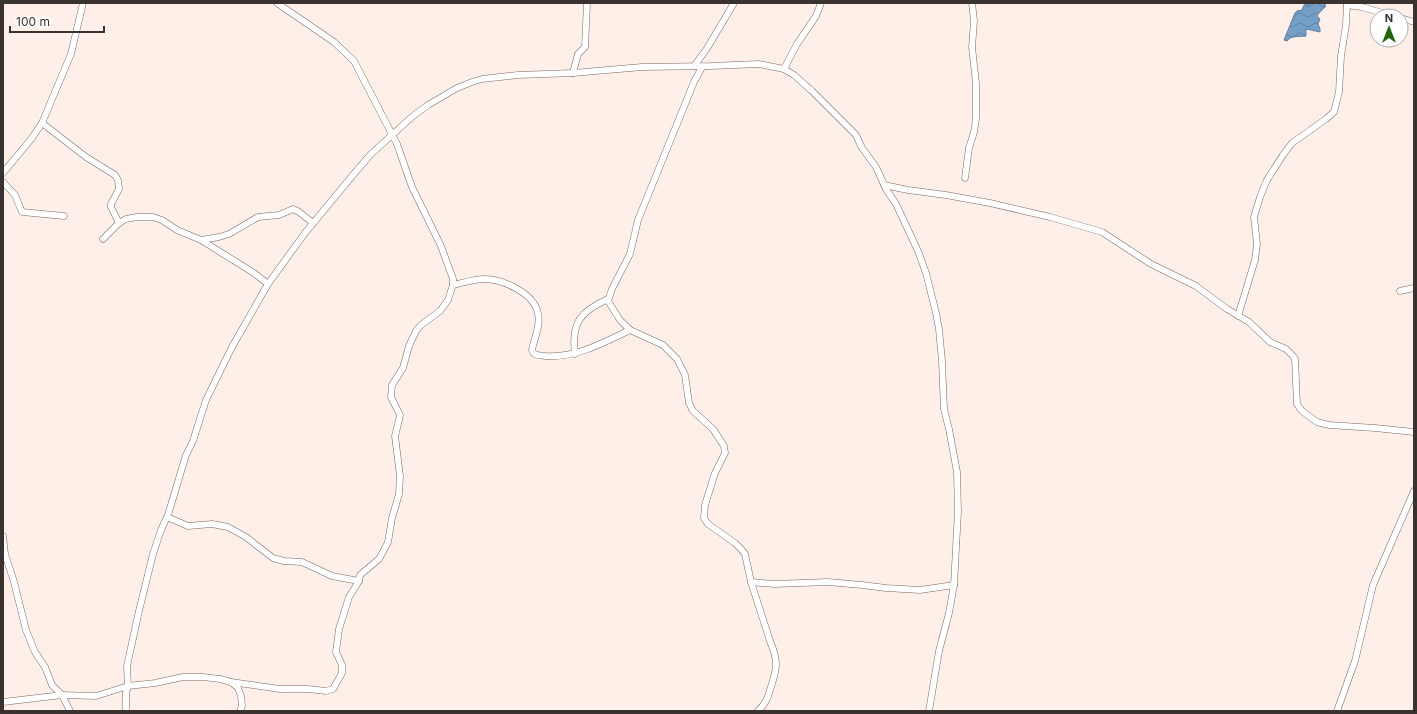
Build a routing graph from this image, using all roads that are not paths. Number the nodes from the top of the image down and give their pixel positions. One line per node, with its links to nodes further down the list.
1 (83, 3): 13 (street)
2 (277, 3): 14 (street)
3 (587, 3): 12 (street)
4 (734, 3): 9 (street)
5 (821, 3): 11 (street)
6 (972, 3): 16 (street)
7 (1347, 4): 8 (street); 29 (street)
8 (1369, 9)
9 (694, 66): 10 (street); 12 (street)
10 (702, 67): 11 (street); 28 (street)
11 (784, 69): 18 (street)
12 (573, 74): 14 (street)
13 (42, 123): 15 (street); 20 (street)
14 (392, 135): 21 (street); 25 (street)
15 (3, 173)
16 (965, 178)
17 (3, 182): 19 (street)
18 (884, 185): 29 (street); 38 (street)
19 (64, 216)
20 (119, 223): 22 (street); 23 (street)
21 (313, 223): 23 (street); 24 (street)
22 (103, 239)
23 (201, 240): 24 (street)
24 (268, 284): 34 (street)
25 (453, 285): 31 (street); 36 (street)
26 (1414, 288): 27 (street)
27 (1400, 291)
28 (608, 299): 30 (street); 31 (street)
29 (1238, 316): 32 (street)
30 (630, 330): 31 (street); 37 (street)
31 (575, 354)
32 (1414, 432)
33 (1414, 491): 48 (street)
34 (167, 517): 36 (street); 40 (street)
35 (3, 536): 41 (street)
36 (360, 581): 39 (street)
37 (751, 582): 38 (street); 46 (street)
38 (954, 585): 47 (street)
39 (232, 682): 40 (street); 45 (street)
40 (128, 686): 41 (street); 44 (street)
41 (62, 695): 42 (street); 43 (street)
42 (3, 702)
43 (70, 711)
44 (126, 711)
45 (240, 711)
46 (758, 711)
47 (929, 711)
48 (1337, 711)

